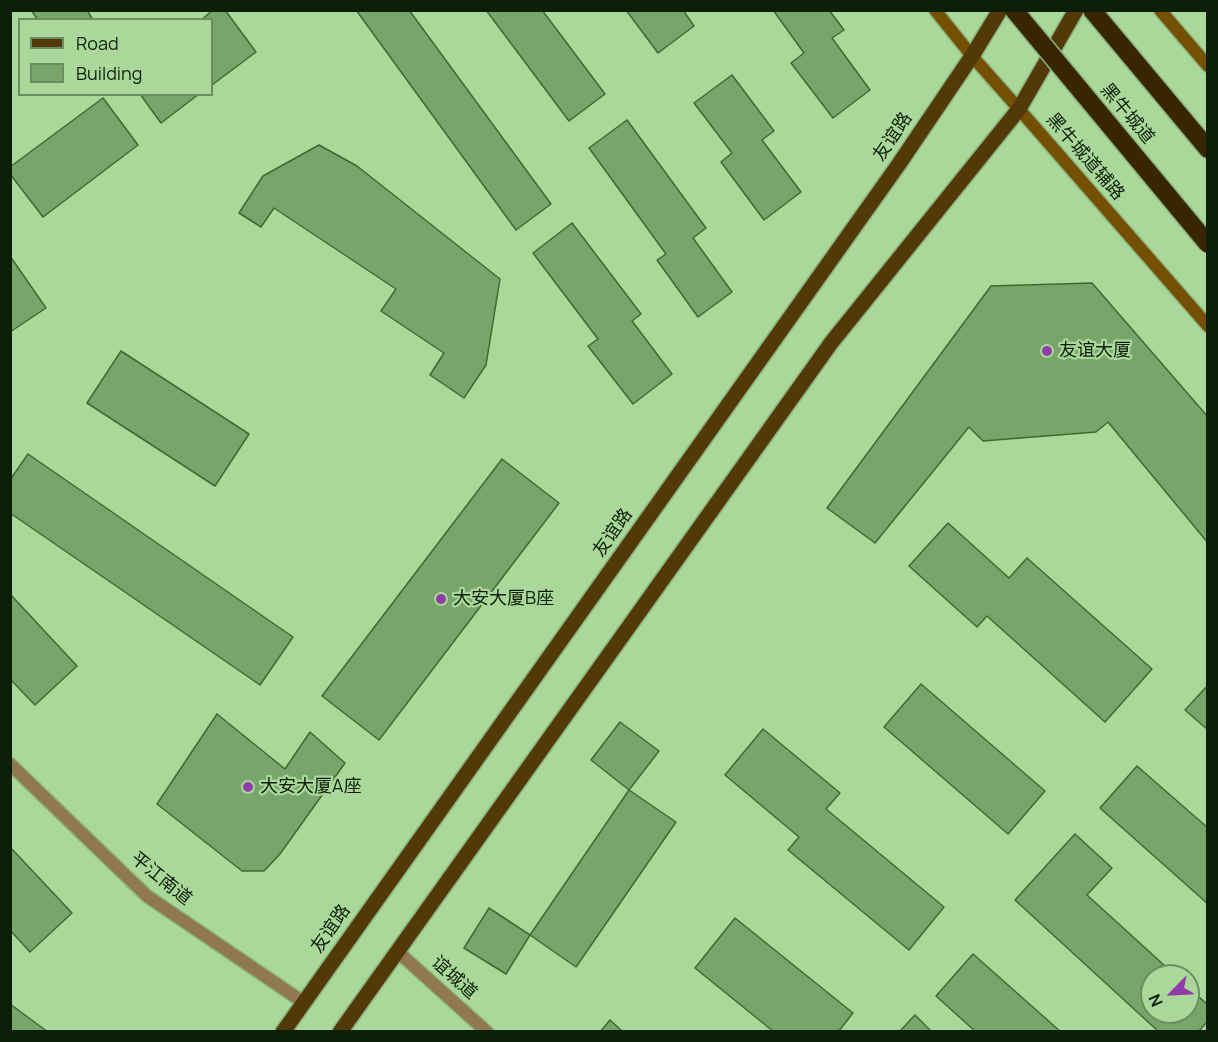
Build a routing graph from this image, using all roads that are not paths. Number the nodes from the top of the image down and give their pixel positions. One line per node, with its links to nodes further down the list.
1 (935, 10): 8 (main road, 黑牛城道辅路)
2 (1000, 10): 8 (main road, 友谊路)
3 (1014, 10): 12 (highway, 黑牛城道, bridge)
4 (1076, 10): 10 (main road)
5 (1092, 10): 11 (highway)
6 (1160, 10): 7 (main road)
7 (1168, 16): 9 (main road)
8 (972, 56): 10 (main road, 黑牛城道辅路); 16 (main road, 友谊路)
9 (1208, 66)
10 (1020, 109): 13 (main road, 黑牛城道辅路); 15 (main road)
11 (1208, 149)
12 (1208, 244)
13 (1208, 326)
14 (10, 764): 16 (street, 平江南道)
15 (397, 951): 18 (main road); 19 (street, 谊城道)
16 (303, 1002): 17 (main road, 友谊路)
17 (283, 1032)
18 (340, 1032)
19 (487, 1032)

